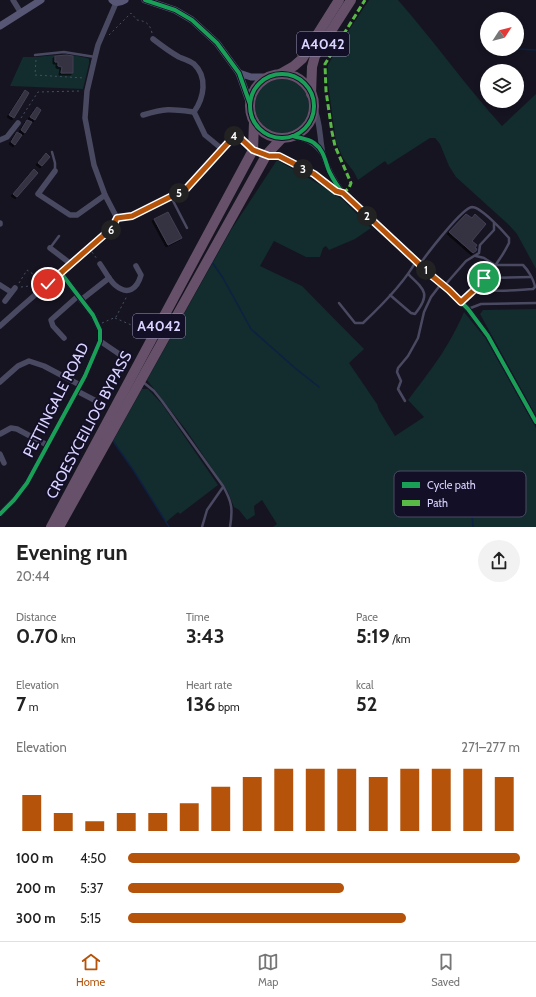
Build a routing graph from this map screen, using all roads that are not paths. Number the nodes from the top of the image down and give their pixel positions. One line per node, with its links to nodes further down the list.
1 (13, 0): 8 (street)
2 (41, 0): 8 (street)
3 (125, 0): 7 (street)
4 (145, 0): 13 (street)
5 (339, 0): 14 (highway, A4042)
6 (352, 0): 16 (highway, A4042)
7 (114, 2): 12 (street)
8 (21, 13): 9 (street)
9 (0, 26)
10 (153, 39): 19 (street)
11 (35, 55): 12 (lane)
12 (95, 57): 31 (street)
13 (239, 73): 15 (street); 17 (street)
14 (280, 74): 15 (highway); 16 (highway)
15 (268, 78): 17 (highway)
16 (311, 94): 18 (highway)
17 (250, 104): 21 (highway)
18 (314, 105): 24 (highway); 29 (street)
19 (194, 112): 20 (street); 27 (street)
20 (143, 115)
21 (254, 122): 25 (highway); 76 (highway, CROESYCEILIOG BYPASS / A4042)
22 (18, 123): 26 (street)
23 (236, 134): 27 (street)
24 (293, 136): 25 (highway); 29 (street)
25 (282, 138): 63 (highway, CROESYCEILIOG BYPASS / A4042)
26 (0, 140)
27 (222, 149): 32 (street)
28 (52, 152): 30 (lane)
29 (323, 154): 39 (street)
30 (55, 171): 31 (street)
31 (105, 195): 33 (street)
32 (171, 197): 33 (street); 35 (lane)
33 (117, 218): 40 (street)
34 (494, 223): 38 (lane); 39 (lane); 42 (lane)
35 (187, 228)
36 (59, 236): 37 (lane)
37 (50, 248): 40 (street)
38 (476, 256): 42 (lane); 50 (lane)
39 (418, 262): 45 (lane); 50 (street)
40 (71, 264): 44 (street)
41 (100, 264): 47 (street)
42 (495, 265): 46 (lane); 48 (lane)
43 (136, 266): 47 (street)
44 (61, 273): 53 (street, PETTINGALE ROAD); 59 (street)
45 (408, 274): 52 (lane); 52 (lane)
46 (531, 277): 48 (lane); 51 (lane)
47 (109, 278): 53 (street, PETTINGALE ROAD)
48 (484, 278): 51 (lane)
49 (0, 285): 54 (street)
50 (443, 285): 55 (street); 66 (lane)
51 (476, 288): 55 (lane)
52 (390, 295): 56 (lane)
53 (80, 298): 60 (street, PETTINGALE ROAD); 61 (street, PETTINGALE ROAD)
54 (5, 301)
55 (461, 302): 58 (street)
56 (339, 303)
57 (536, 303): 58 (lane)
58 (468, 309): 68 (street)
59 (0, 326)
60 (64, 338)
61 (100, 341): 62 (street, PETTINGALE ROAD); 65 (street, PETTINGALE ROAD)
62 (125, 358)
63 (141, 381): 74 (lane); 77 (highway, CROESYCEILIOG BYPASS / A4042)
64 (0, 382): 65 (street)
65 (79, 388): 67 (street, PETTINGALE ROAD); 70 (street, PETTINGALE ROAD)
66 (405, 401)
67 (100, 403)
68 (536, 422)
69 (0, 434): 70 (street)
70 (47, 445): 75 (street, PETTINGALE ROAD)
71 (7, 453): 72 (street)
72 (0, 455): 73 (street)
73 (4, 463)
74 (223, 486): 78 (lane); 79 (lane)
75 (0, 514)
76 (51, 527)
77 (59, 527)
78 (202, 527)
79 (230, 527)

